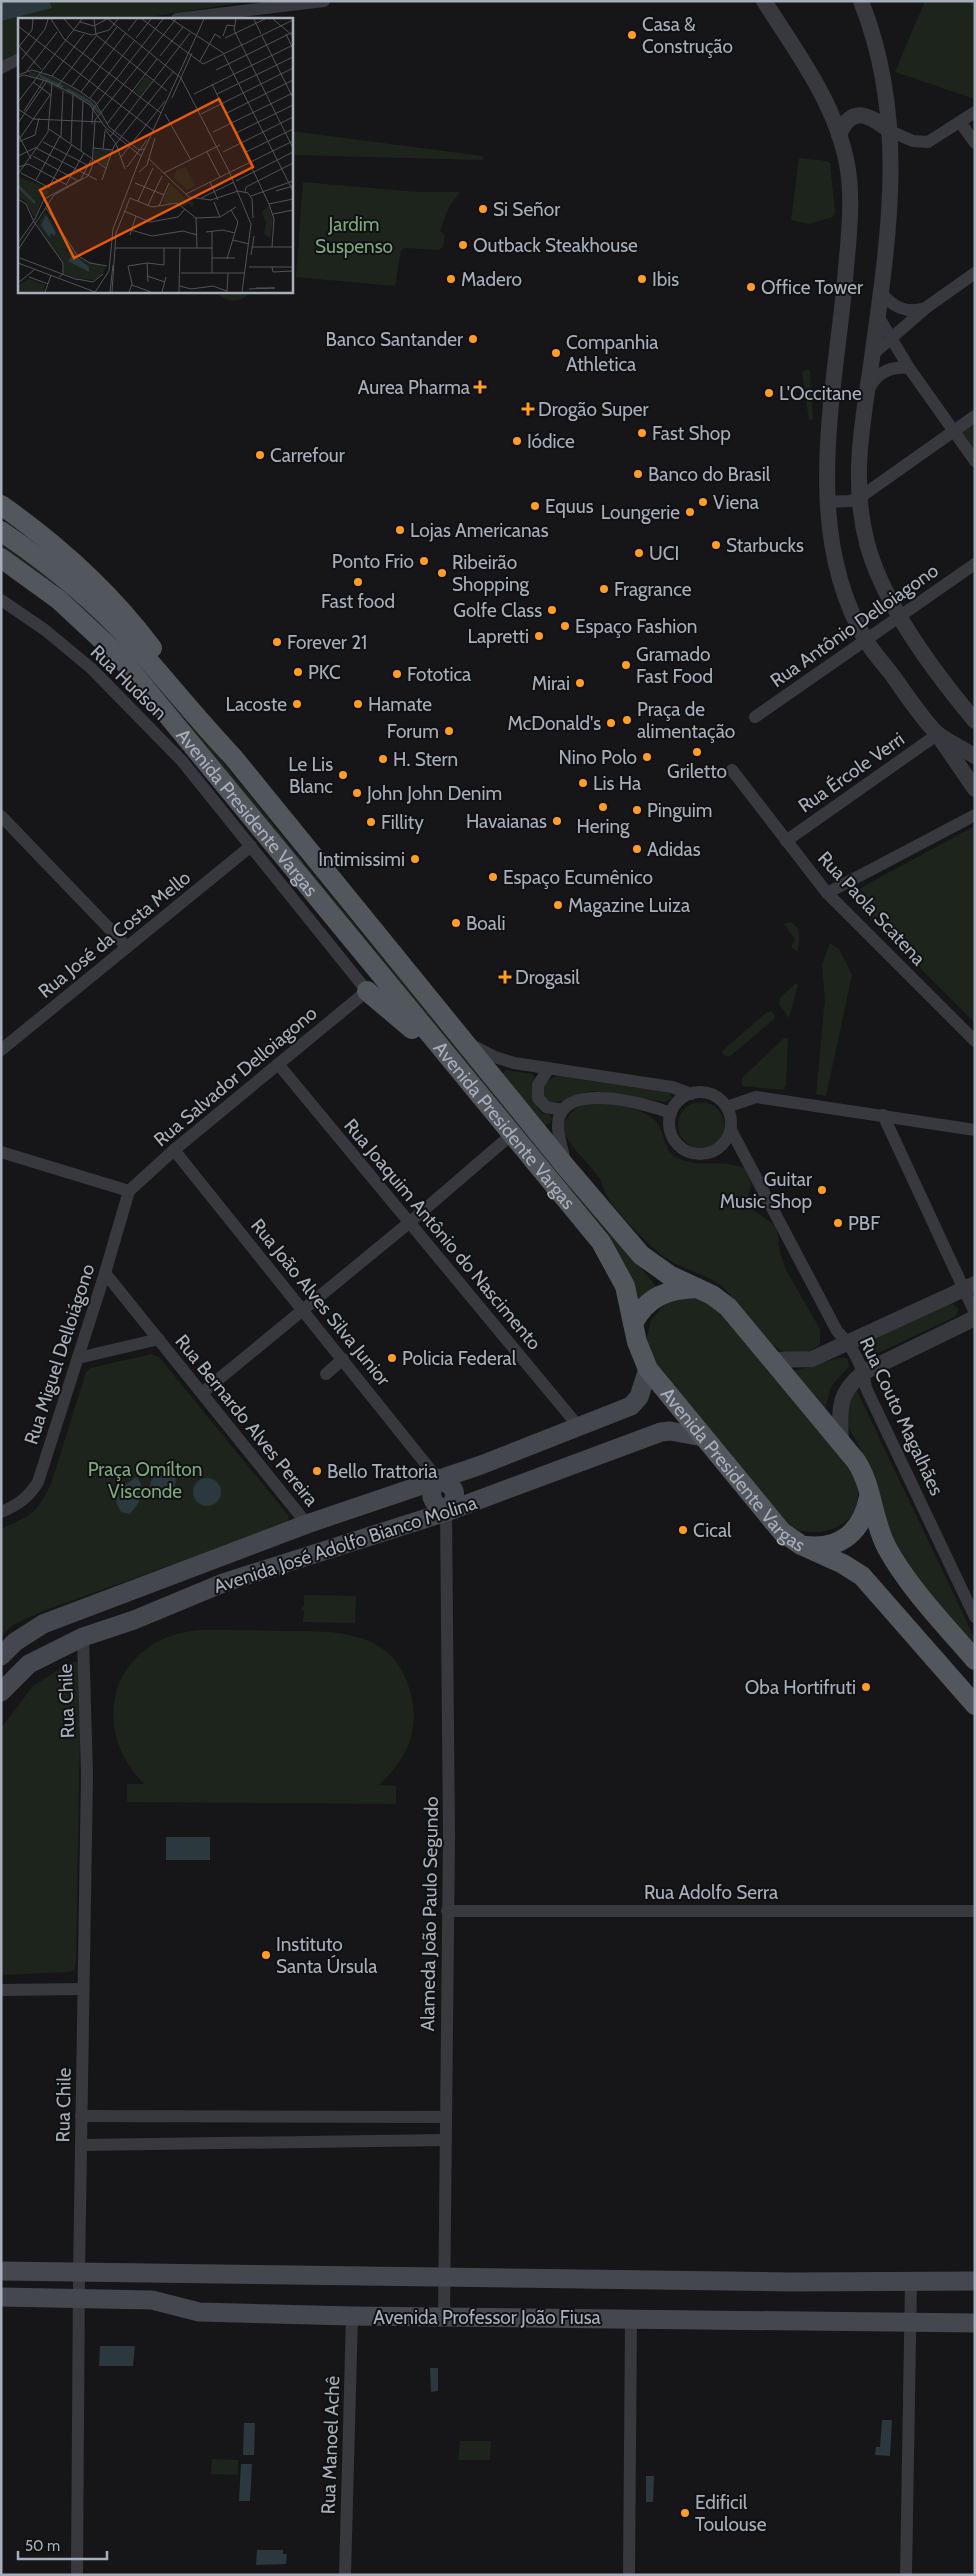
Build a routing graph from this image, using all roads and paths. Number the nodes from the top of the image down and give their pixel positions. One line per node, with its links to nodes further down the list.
1 (324, 1): 4 (street)
2 (764, 1): 10 (street)
3 (861, 1): 9 (street)
4 (185, 18)
5 (18, 60): 6 (street)
6 (1, 68)
7 (975, 112): 8 (street)
8 (960, 122): 9 (street); 11 (street)
9 (890, 131): 10 (street); 13 (street)
10 (839, 134): 24 (street)
11 (975, 143)
12 (975, 273): 14 (street)
13 (881, 292): 14 (street); 15 (street)
14 (927, 308): 16 (street)
15 (878, 316): 16 (street); 17 (street)
16 (892, 338): 17 (street); 18 (street)
17 (872, 355): 19 (street)
18 (909, 368): 19 (street); 21 (street)
19 (867, 394): 23 (street)
20 (975, 416): 21 (street)
21 (954, 432): 22 (street); 23 (street)
22 (975, 461)
23 (859, 498): 24 (street); 30 (street)
24 (826, 502): 31 (street)
25 (1, 505): 34 (main road)
26 (1, 531): 34 (main road, Avenida Presidente Vargas)
27 (1, 558): 49 (main road, Avenida Presidente Vargas)
28 (975, 564): 30 (street, Rua Antônio Delloiagono)
29 (1, 600): 42 (street, Rua Hudson)
30 (900, 617): 31 (street, Rua Antônio Delloiagono); 32 (street)
31 (865, 640): 33 (street, Rua Antônio Delloiagono); 35 (street)
32 (972, 712)
33 (754, 717)
34 (197, 719): 47 (main road, Avenida Presidente Vargas)
35 (938, 734): 36 (street); 38 (street); 41 (street, Rua Ércole Verri)
36 (975, 756)
37 (732, 770): 41 (street, Rua Paola Scatena)
38 (975, 788)
39 (975, 815): 43 (street)
40 (1, 816): 44 (street)
41 (786, 841): 43 (street, Rua Paola Scatena)
42 (251, 846): 44 (street, Rua José da Costa Mello); 45 (street, Rua Hudson)
43 (827, 893): 46 (street, Rua Paola Scatena)
44 (127, 947): 48 (street, Rua José da Costa Mello)
45 (368, 991): 49 (main road); 50 (street, Rua Salvador Delloiagono)
46 (975, 1041)
47 (465, 1042): 51 (street); 62 (main road, Avenida Presidente Vargas)
48 (1, 1050)
49 (452, 1061): 59 (main road, Avenida Presidente Vargas)
50 (278, 1064): 60 (street, Rua Salvador Delloiagono); 64 (street, Rua Joaquim Antônio do Nascimento)
51 (549, 1068): 52 (street); 54 (street)
52 (690, 1094): 53 (street); 55 (street)
53 (727, 1107): 56 (street); 57 (street)
54 (563, 1110): 55 (street); 62 (street)
55 (671, 1113): 57 (street)
56 (883, 1115): 58 (street); 66 (street)
57 (731, 1130): 73 (street, Rua Couto Magalhães)
58 (975, 1130)
59 (511, 1135): 64 (street); 71 (main road, Avenida Presidente Vargas)
60 (174, 1150): 63 (street, Rua Salvador Delloiagono); 68 (street, Rua João Alves Silva Junior)
61 (1, 1152): 63 (street)
62 (566, 1167): 67 (main road, Avenida Presidente Vargas)
63 (129, 1191): 65 (street, Rua Miguel Delloiágono)
64 (410, 1222): 68 (street); 81 (street, Rua Joaquim Antônio do Nascimento)
65 (105, 1273): 72 (street, Rua Bernardo Alves Pereira); 74 (street, Rua Miguel Delloiágono)
66 (969, 1287): 69 (street); 73 (street)
67 (699, 1288): 71 (main road); 76 (main road, Avenida Presidente Vargas)
68 (303, 1308): 75 (street, Rua João Alves Silva Junior); 80 (street)
69 (975, 1313)
70 (975, 1318): 78 (street)
71 (633, 1323): 77 (main road, Avenida Presidente Vargas)
72 (159, 1339): 74 (street, Rua Bernardo Alves Pereira); 80 (street, Rua Bernardo Alves Pereira)
73 (850, 1343): 76 (street); 78 (street, Rua Couto Magalhães)
74 (78, 1358): 86 (street, Rua Miguel Delloiágono)
75 (343, 1359): 79 (street); 84 (street, Rua João Alves Silva Junior)
76 (772, 1360): 83 (main road, Avenida Presidente Vargas)
77 (648, 1370): 81 (main road, Avenida José Adolfo Bianco Molina); 82 (main road, Avenida Presidente Vargas)
78 (864, 1372): 83 (street); 92 (street, Rua Couto Magalhães)
79 (326, 1374)
80 (203, 1392): 88 (street, Rua Bernardo Alves Pereira)
81 (579, 1427): 84 (main road, Avenida José Adolfo Bianco Molina)
82 (703, 1437): 87 (main road, Avenida José Adolfo Bianco Molina); 89 (main road, Avenida Presidente Vargas)
83 (841, 1443): 85 (main road, Avenida Presidente Vargas)
84 (437, 1478): 87 (main road); 88 (main road, Avenida José Adolfo Bianco Molina)
85 (869, 1498): 89 (main road); 95 (main road, Avenida Presidente Vargas)
86 (1, 1512)
87 (446, 1512): 91 (main road, Avenida José Adolfo Bianco Molina); 98 (street, Alameda João Paulo Segundo)
88 (307, 1524): 90 (main road, Avenida José Adolfo Bianco Molina)
89 (801, 1545): 97 (main road, Avenida Presidente Vargas)
90 (213, 1559): 91 (main road); 94 (main road, Avenida José Adolfo Bianco Molina)
91 (223, 1583): 93 (main road, Avenida José Adolfo Bianco Molina)
92 (975, 1617)
93 (83, 1637): 96 (main road, Avenida José Adolfo Bianco Molina); 100 (street, Rua Chile)
94 (1, 1656)
95 (975, 1660)
96 (1, 1692)
97 (975, 1705)
98 (447, 1911): 99 (street, Rua Adolfo Serra); 103 (street, Alameda João Paulo Segundo)
99 (975, 1911)
100 (83, 1989): 101 (street); 102 (street, Rua Chile)
101 (1, 1990)
102 (81, 2116): 103 (street); 105 (street, Rua Chile)
103 (446, 2117): 104 (street, Alameda João Paulo Segundo)
104 (446, 2140): 105 (street); 108 (street, Alameda João Paulo Segundo)
105 (81, 2145): 107 (street, Rua Chile)
106 (1, 2271): 107 (main road, Avenida Professor João Fiusa)
107 (79, 2273): 108 (main road, Avenida Professor João Fiusa); 112 (street, Rua Chile)
108 (445, 2276): 109 (main road, Avenida Professor João Fiusa); 114 (street, Alameda João Paulo Segundo)
109 (911, 2281): 110 (main road, Avenida Professor João Fiusa); 116 (street)
110 (975, 2281)
111 (1, 2297): 112 (main road, Avenida Professor João Fiusa)
112 (79, 2299): 113 (main road, Avenida Professor João Fiusa); 118 (street, Rua Chile)
113 (352, 2316): 114 (main road, Avenida Professor João Fiusa); 119 (street, Rua Manoel Achê)
114 (444, 2316): 115 (main road, Avenida Professor João Fiusa)
115 (631, 2319): 116 (main road, Avenida Professor João Fiusa); 120 (street)
116 (912, 2322): 117 (main road, Avenida Professor João Fiusa); 121 (street)
117 (975, 2323)
118 (77, 2575)
119 (345, 2575)
120 (629, 2575)
121 (906, 2575)

